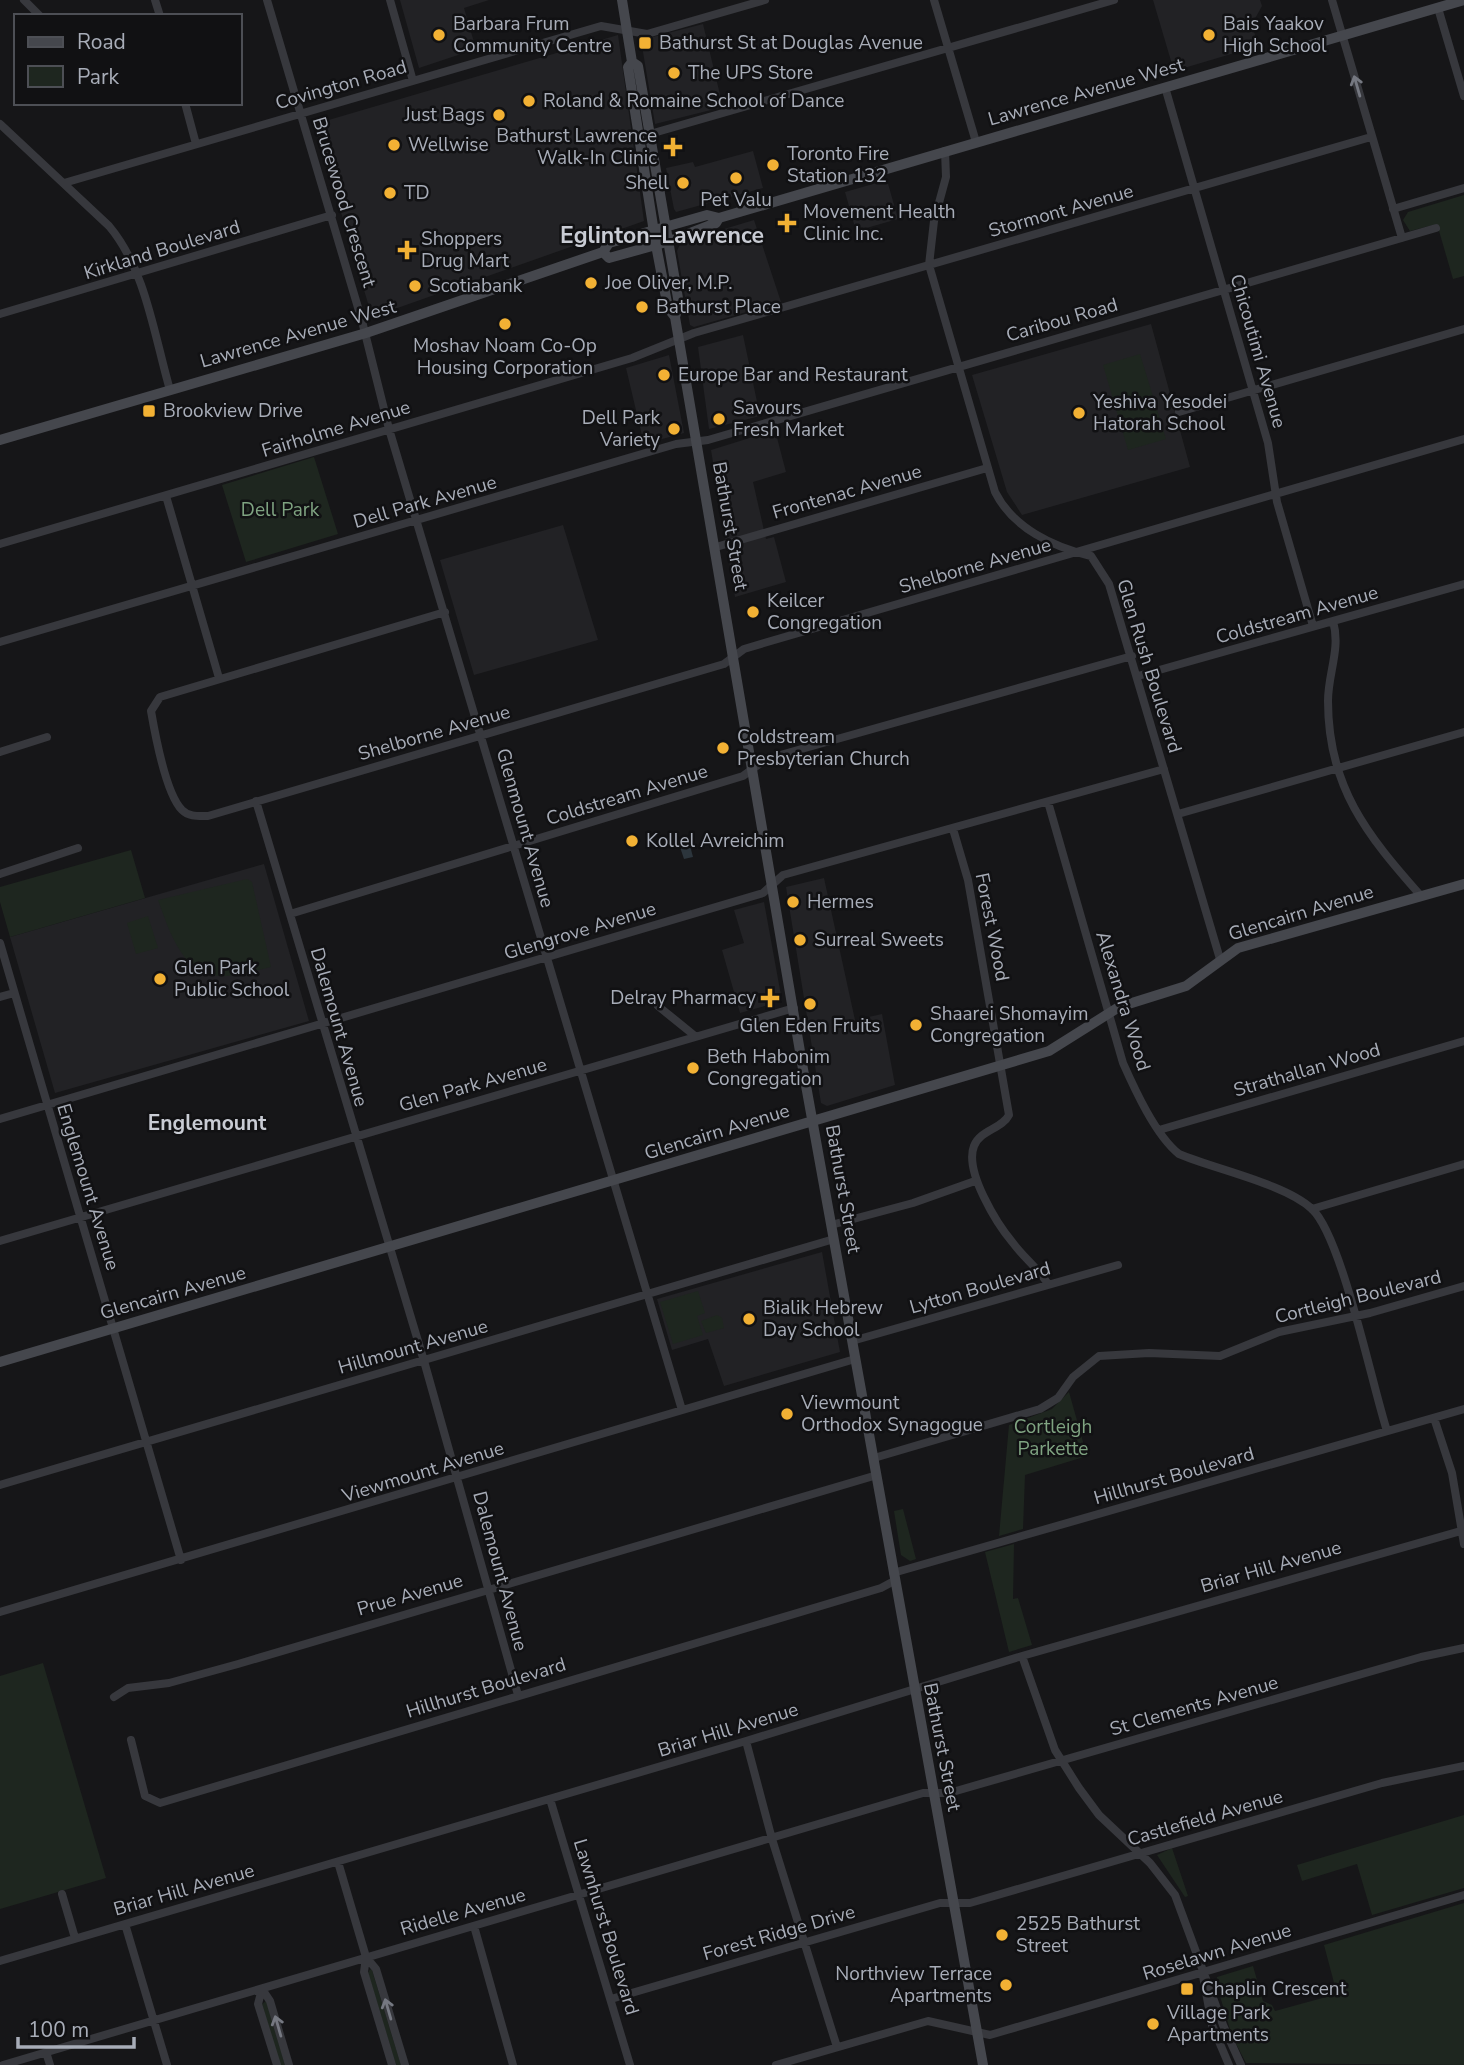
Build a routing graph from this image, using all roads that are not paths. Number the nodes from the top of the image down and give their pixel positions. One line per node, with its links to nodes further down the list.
1 (24, 0): 11 (street)
2 (267, 0): 20 (street, Brucewood Crescent)
3 (390, 0): 16 (street)
4 (622, 0): 12 (main road, Bathurst Street)
5 (765, 0): 12 (street, Covington Road)
6 (934, 0): 14 (street)
7 (1114, 0): 14 (street)
8 (1332, 0): 13 (street)
9 (1464, 0): 10 (main road, Lawrence Avenue West)
10 (1438, 8): 13 (main road, Lawrence Avenue West); 18 (street)
11 (38, 14)
12 (627, 29): 15 (main road, Bathurst Street); 16 (street, Covington Road)
13 (1342, 35): 17 (main road, Lawrence Avenue West); 23 (street, one-way to 13)
14 (949, 48): 22 (street); 24 (street)
15 (632, 62): 22 (main road, Bathurst Street); 35 (main road, Bathurst Street)
16 (413, 81): 20 (street, Covington Road)
17 (1165, 87): 24 (main road, Lawrence Avenue West); 28 (street, Chicoutimi Avenue)
18 (1464, 96)
19 (186, 105): 25 (street)
20 (300, 113): 25 (street, Covington Road); 31 (street, Brucewood Crescent)
21 (0, 124): 27 (street)
22 (650, 134): 33 (main road, Bathurst Street)
23 (1371, 137): 28 (street, Stormont Avenue); 30 (street)
24 (976, 142): 26 (main road, Lawrence Avenue West)
25 (197, 144): 27 (street, Covington Road)
26 (944, 152): 32 (main road, Lawrence Avenue West); 40 (street, Glen Rush Boulevard)
27 (64, 183): 41 (street)
28 (1193, 188): 40 (street, Stormont Avenue); 42 (street, Chicoutimi Avenue)
29 (1464, 188): 30 (street)
30 (1393, 209): 36 (street)
31 (332, 215): 41 (street, Kirkland Boulevard); 46 (street, Brucewood Crescent)
32 (719, 218): 33 (main road, Lawrence Avenue West); 37 (main road, Lawrence Avenue West)
33 (667, 226): 35 (main road, Lawrence Avenue West); 37 (main road, Bathurst Street)
34 (1436, 228): 36 (street, Caribou Road)
35 (654, 230): 38 (main road, Bathurst Street); 39 (main road, Lawrence Avenue West)
36 (1402, 238): 42 (street, Caribou Road)
37 (670, 241): 38 (main road, Lawrence Avenue West); 44 (main road, Bathurst Street)
38 (656, 245): 39 (main road, Lawrence Avenue West); 44 (main road, Bathurst Street)
39 (603, 252): 46 (main road, Lawrence Avenue West)
40 (929, 265): 47 (street, Stormont Avenue); 48 (street, Glen Rush Boulevard)
41 (137, 275): 43 (street, Kirkland Boulevard); 49 (street)
42 (1223, 290): 48 (street, Caribou Road); 50 (street, Chicoutimi Avenue)
43 (0, 314)
44 (675, 317): 47 (main road, Bathurst Street)
45 (1464, 329): 50 (street)
46 (366, 333): 49 (main road, Lawrence Avenue West); 52 (street, Glenmount Avenue)
47 (680, 341): 52 (street, Fairholme Avenue); 55 (main road, Bathurst Street)
48 (958, 367): 55 (street, Caribou Road); 56 (street, Glen Rush Boulevard)
49 (170, 390): 54 (main road, Lawrence Avenue West)
50 (1253, 391): 51 (street); 57 (street, Chicoutimi Avenue)
51 (1179, 412)
52 (389, 429): 58 (street, Fairholme Avenue); 59 (street, Glenmount Avenue)
53 (1464, 439): 57 (street, Shelborne Avenue)
54 (0, 440)
55 (697, 441): 59 (street, Dell Park Avenue); 61 (main road, Bathurst Street)
56 (987, 468): 61 (street, Frontenac Avenue); 62 (street, Glen Rush Boulevard)
57 (1276, 494): 62 (street, Shelborne Avenue); 67 (street, Chicoutimi Avenue)
58 (166, 496): 60 (street, Fairholme Avenue); 64 (street)
59 (419, 520): 64 (street, Dell Park Avenue); 65 (street, Glenmount Avenue)
60 (0, 544)
61 (716, 547): 70 (main road, Bathurst Street)
62 (1077, 553): 69 (street, Glen Rush Boulevard); 70 (street, Shelborne Avenue)
63 (1464, 584): 66 (street, Coldstream Avenue)
64 (192, 586): 68 (street, Dell Park Avenue); 72 (street)
65 (445, 612): 72 (street); 74 (street, Glenmount Avenue)
66 (1333, 621): 67 (street, Coldstream Avenue); 77 (street)
67 (1313, 626): 71 (street, Coldstream Avenue)
68 (0, 642)
69 (1132, 656): 71 (street, Glen Rush Boulevard); 78 (street, Coldstream Avenue)
70 (734, 657): 74 (street, Shelborne Avenue); 78 (main road, Bathurst Street)
71 (1138, 676): 79 (street, Glen Rush Boulevard)
72 (219, 678): 80 (street)
73 (1464, 732): 77 (street)
74 (482, 735): 80 (street, Shelborne Avenue); 84 (street, Glenmount Avenue)
75 (47, 737): 76 (street)
76 (0, 752)
77 (1336, 768): 82 (street); 89 (street)
78 (752, 769): 84 (street, Coldstream Avenue); 88 (main road, Bathurst Street)
79 (1164, 769): 81 (street, Glengrove Avenue); 82 (street, Glen Rush Boulevard)
80 (256, 802): 90 (street, Dalemount Avenue)
81 (1048, 802): 83 (street, Glengrove Avenue); 98 (street, Alexandra Wood)
82 (1178, 814): 93 (street, Glen Rush Boulevard)
83 (953, 829): 88 (street, Glengrove Avenue); 102 (street, Forest Wood)
84 (513, 846): 90 (street, Coldstream Avenue); 92 (street, Glenmount Avenue)
85 (78, 848): 86 (street)
86 (0, 874)
87 (1464, 884): 89 (main road, Glencairn Avenue)
88 (772, 885): 92 (street, Glengrove Avenue); 97 (main road, Bathurst Street)
89 (1421, 896): 93 (main road, Glencairn Avenue)
90 (290, 914): 99 (street, Dalemount Avenue)
91 (0, 943): 94 (street, Englemount Avenue)
92 (546, 958): 99 (street, Glengrove Avenue); 103 (street, Glenmount Avenue)
93 (1220, 959): 98 (main road, Glencairn Avenue)
94 (14, 993): 95 (street); 104 (street, Englemount Avenue)
95 (0, 997)
96 (657, 1006): 100 (street)
97 (794, 1009): 100 (street, Glen Park Avenue); 106 (main road, Bathurst Street)
98 (1108, 1014): 102 (main road, Glencairn Avenue); 107 (street, Alexandra Wood)
99 (322, 1024): 104 (street, Glengrove Avenue); 108 (street, Dalemount Avenue)
100 (695, 1036): 103 (street, Glen Park Avenue)
101 (1464, 1041): 107 (street, Strathallan Wood)
102 (1002, 1064): 106 (main road, Glencairn Avenue); 111 (street, Forest Wood)
103 (580, 1070): 108 (street, Glen Park Avenue); 110 (street, Glenmount Avenue)
104 (47, 1105): 105 (street, Glengrove Avenue); 113 (street, Englemount Avenue)
105 (0, 1119)
106 (813, 1121): 110 (main road, Glencairn Avenue); 114 (main road, Bathurst Street)
107 (1159, 1130): 112 (street, Alexandra Wood)
108 (355, 1137): 113 (street, Glen Park Avenue); 117 (street, Dalemount Avenue)
109 (1464, 1164): 112 (street)
110 (615, 1181): 117 (main road, Glencairn Avenue); 121 (street, Glenmount Avenue)
111 (975, 1181): 114 (street); 119 (street, Forest Wood)
112 (1312, 1209): 122 (street)
113 (81, 1217): 116 (street, Glen Park Avenue); 123 (street, Englemount Avenue)
114 (831, 1224): 115 (main road, Bathurst Street)
115 (834, 1239): 121 (street, Hillmount Avenue); 124 (main road, Bathurst Street)
116 (0, 1241)
117 (389, 1247): 123 (main road, Glencairn Avenue); 126 (street, Dalemount Avenue)
118 (1118, 1265): 119 (street, Lytton Boulevard)
119 (1048, 1284): 124 (street, Lytton Boulevard)
120 (1464, 1286): 122 (street, Cortleigh Boulevard)
121 (647, 1294): 126 (street, Hillmount Avenue); 129 (street, Glenmount Avenue)
122 (1354, 1317): 131 (street); 133 (street, Cortleigh Boulevard)
123 (113, 1328): 127 (main road, Glencairn Avenue); 132 (street, Englemount Avenue)
124 (852, 1341): 125 (main road, Bathurst Street)
125 (855, 1359): 129 (street, Viewmount Avenue); 133 (main road, Bathurst Street)
126 (424, 1361): 132 (street, Hillmount Avenue); 135 (street, Dalemount Avenue)
127 (0, 1362)
128 (1464, 1409): 130 (street, Hillhurst Boulevard)
129 (682, 1410): 135 (street, Viewmount Avenue)
130 (1434, 1418): 131 (street, Hillhurst Boulevard); 137 (street)
131 (1387, 1431): 140 (street, Hillhurst Boulevard)
132 (148, 1442): 136 (street, Hillmount Avenue); 139 (street, Englemount Avenue)
133 (874, 1458): 134 (main road, Bathurst Street)
134 (877, 1475): 140 (main road, Bathurst Street); 141 (street, Prue Avenue)
135 (458, 1478): 139 (street, Viewmount Avenue); 141 (street, Dalemount Avenue)
136 (0, 1485)
137 (1463, 1530): 138 (street); 144 (street, Briar Hill Avenue)
138 (1464, 1544)
139 (181, 1560): 142 (street, Viewmount Avenue)
140 (893, 1577): 145 (main road, Bathurst Street); 146 (street, Hillhurst Boulevard)
141 (488, 1589): 146 (street, Dalemount Avenue); 147 (street, Prue Avenue)
142 (0, 1612)
143 (1464, 1648): 150 (street, St Clements Avenue)
144 (1022, 1656): 145 (street, Briar Hill Avenue); 150 (street)
145 (914, 1689): 149 (street, Briar Hill Avenue); 152 (main road, Bathurst Street)
146 (518, 1695): 148 (street, Hillhurst Boulevard)
147 (114, 1697)
148 (131, 1740)
149 (746, 1741): 153 (street, Briar Hill Avenue); 154 (street)
150 (1061, 1760): 152 (street, St Clements Avenue); 155 (street)
151 (1464, 1766): 155 (street, Castlefield Avenue)
152 (933, 1793): 154 (street, Ridelle Avenue); 160 (main road, Bathurst Street)
153 (550, 1799): 156 (street, Briar Hill Avenue); 158 (street, Lawnhurst Boulevard)
154 (772, 1839): 158 (street, Ridelle Avenue); 164 (street)
155 (1138, 1853): 160 (street, Castlefield Avenue); 167 (street)
156 (338, 1862): 161 (street, Briar Hill Avenue); 165 (street)
157 (62, 1894): 163 (street)
158 (580, 1895): 162 (street, Ridelle Avenue); 169 (street, Lawnhurst Boulevard)
159 (1464, 1895): 167 (street, Roselawn Avenue)
160 (955, 1904): 164 (street, Forest Ridge Drive); 171 (main road, Bathurst Street)
161 (125, 1924): 163 (street, Briar Hill Avenue); 170 (street)
162 (474, 1926): 165 (street, Ridelle Avenue); 181 (street)
163 (75, 1938): 166 (street, Briar Hill Avenue)
164 (804, 1942): 169 (street, Forest Ridge Drive); 172 (street)
165 (366, 1957): 168 (street, Ridelle Avenue); 179 (street); 180 (street, one-way to 165)
166 (0, 1961)
167 (1203, 1973): 171 (street, Roselawn Avenue); 185 (street); 186 (street)
168 (262, 1989): 170 (street, Ridelle Avenue); 177 (street); 178 (street, one-way to 168)
169 (611, 1998): 182 (street, Lawnhurst Boulevard)
170 (154, 2020): 173 (street, Ridelle Avenue); 176 (street)
171 (978, 2034): 172 (street); 184 (main road, Bathurst Street)
172 (837, 2047): 183 (street)
173 (46, 2052): 174 (street, Ridelle Avenue); 175 (street)
174 (3, 2065)
175 (50, 2065)
176 (167, 2065)
177 (277, 2065)
178 (289, 2065)
179 (392, 2065)
180 (405, 2065)
181 (513, 2065)
182 (630, 2065)
183 (776, 2065)
184 (983, 2065)
185 (1229, 2065)
186 (1241, 2065)

